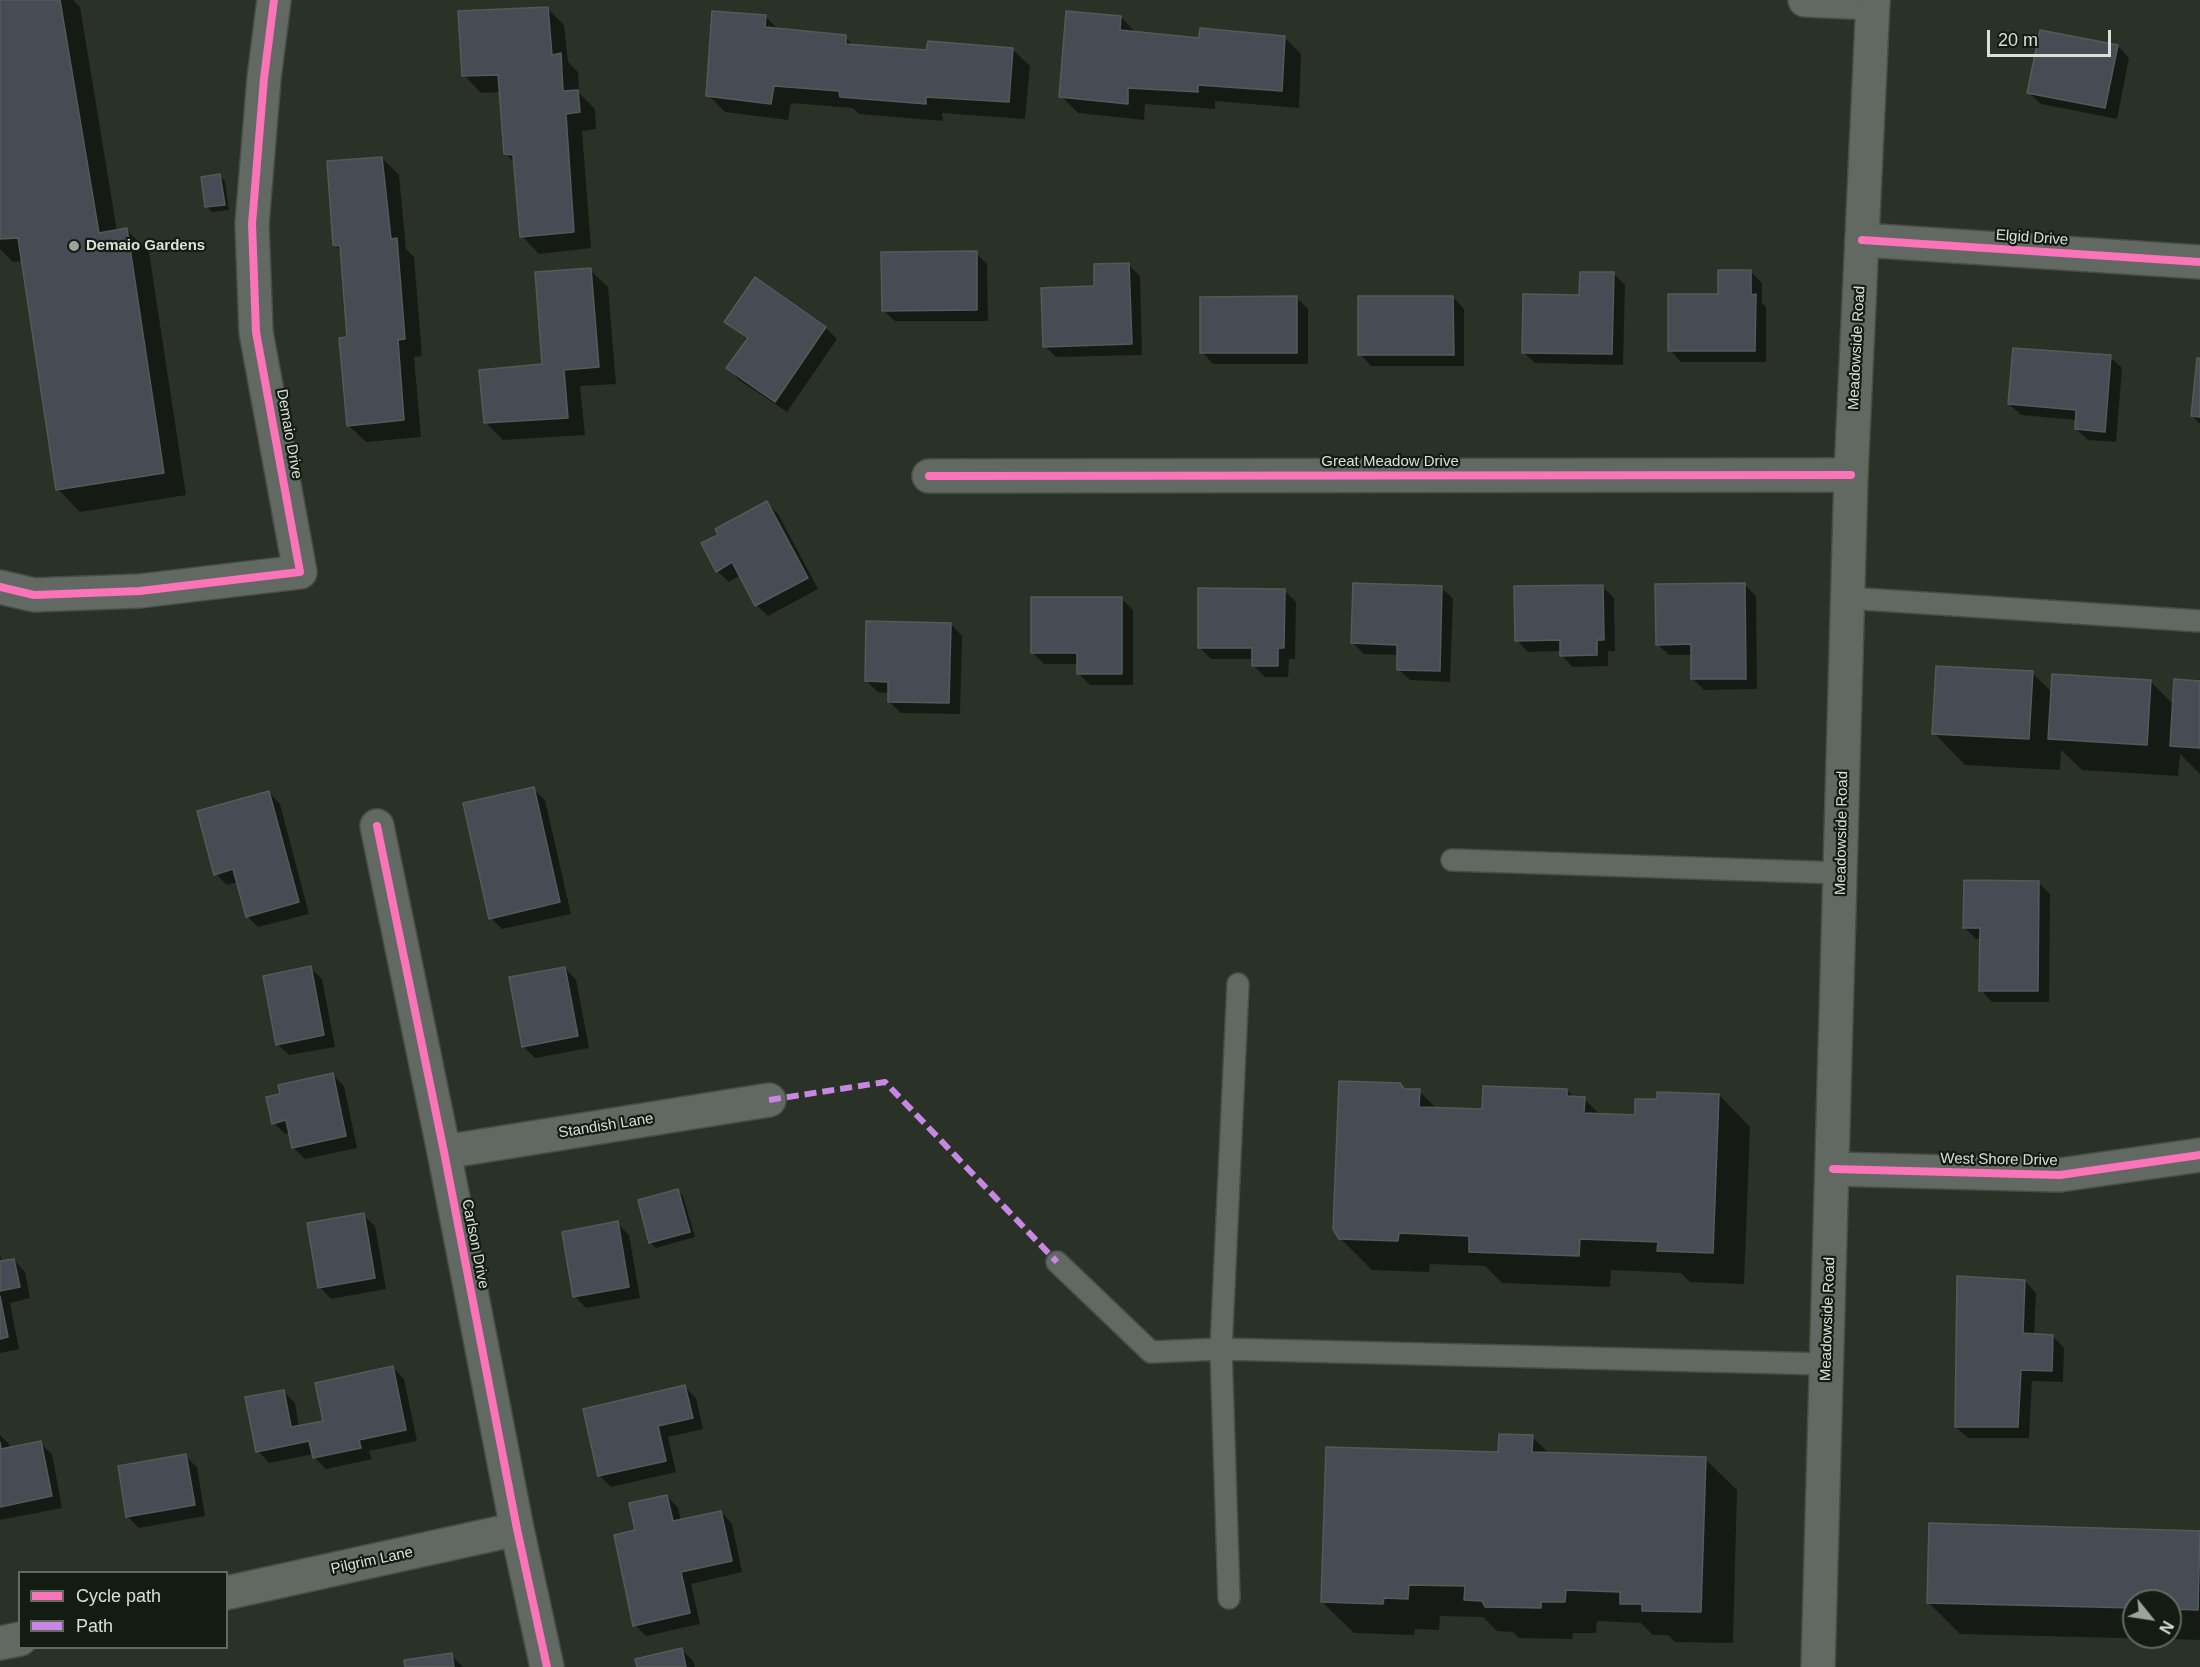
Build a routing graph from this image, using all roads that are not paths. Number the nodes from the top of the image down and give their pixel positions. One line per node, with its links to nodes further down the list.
1 (274, 0): 8 (street, Demaio Drive)
2 (1805, 0): 3 (street)
3 (1873, 2): 4 (street, Meadowside Road)
4 (1862, 240): 5 (street, Elgid Drive); 6 (street, Meadowside Road)
5 (2200, 262)
6 (1851, 475): 7 (street, Great Meadow Drive); 9 (street, Meadowside Road)
7 (929, 476)
8 (0, 587)
9 (1847, 598): 10 (lane); 13 (street, Meadowside Road)
10 (2200, 621)
11 (377, 826): 16 (street, Carlson Drive)
12 (1452, 860): 13 (lane)
13 (1841, 873): 18 (street, Meadowside Road)
14 (1238, 984): 20 (lane)
15 (769, 1100): 16 (street, Standish Lane)
16 (444, 1152): 22 (street, Carlson Drive)
17 (2200, 1155): 18 (street, West Shore Drive)
18 (1833, 1169): 21 (street, Meadowside Road)
19 (1057, 1262): 20 (lane)
20 (1221, 1349): 21 (lane); 24 (lane)
21 (1826, 1364): 28 (street, Meadowside Road)
22 (517, 1529): 23 (street, Pilgrim Lane); 27 (street, Carlson Drive)
23 (228, 1593)
24 (1229, 1598)
25 (18, 1639): 26 (street)
26 (0, 1643)
27 (547, 1667)
28 (1818, 1667)

